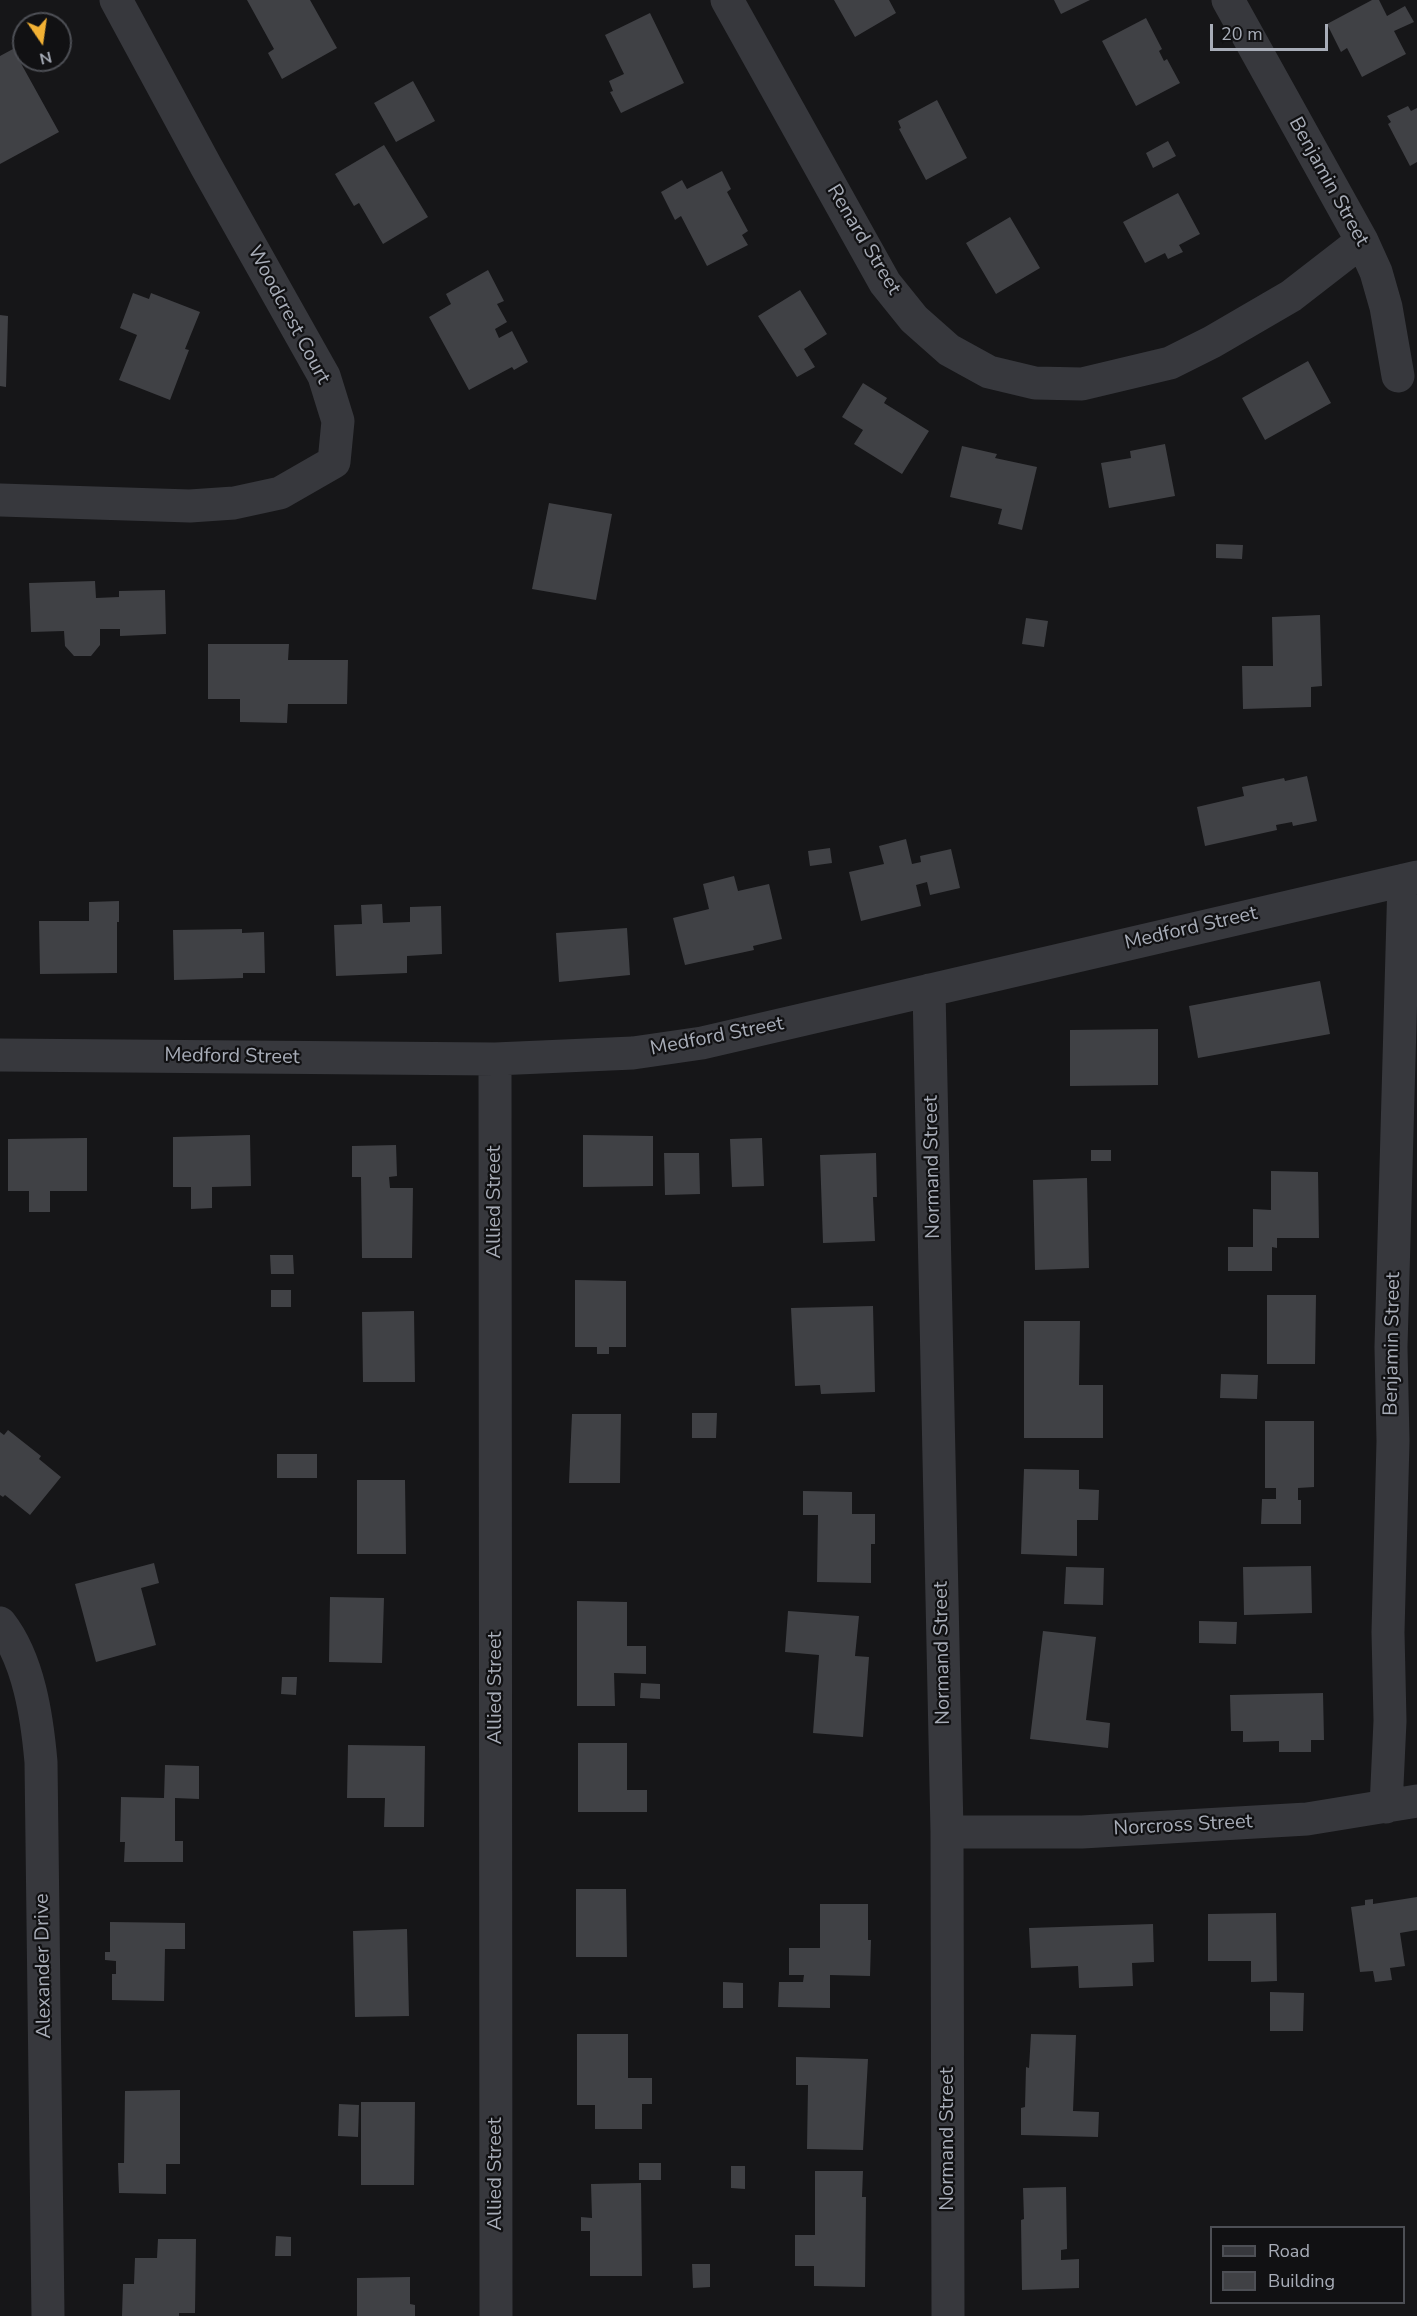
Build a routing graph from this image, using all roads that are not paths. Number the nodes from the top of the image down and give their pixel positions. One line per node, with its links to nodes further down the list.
1 (116, 0): 6 (street, Woodcrest Court)
2 (727, 0): 4 (street, Renard Street)
3 (1228, 0): 4 (street, Benjamin Street)
4 (1362, 241): 5 (street, Benjamin Street)
5 (1398, 376)
6 (0, 500)
7 (1410, 879): 8 (street, Medford Street); 11 (street, Benjamin Street)
8 (929, 990): 10 (street, Medford Street); 14 (street, Normand Street)
9 (0, 1055): 10 (street, Medford Street)
10 (495, 1059): 16 (street, Allied Street)
11 (1404, 1345): 13 (street, Benjamin Street)
12 (0, 1623): 15 (street, Alexander Drive)
13 (1402, 1804): 14 (street, Norcross Street)
14 (947, 1833): 17 (street, Normand Street)
15 (48, 2316)
16 (496, 2316)
17 (948, 2316)

